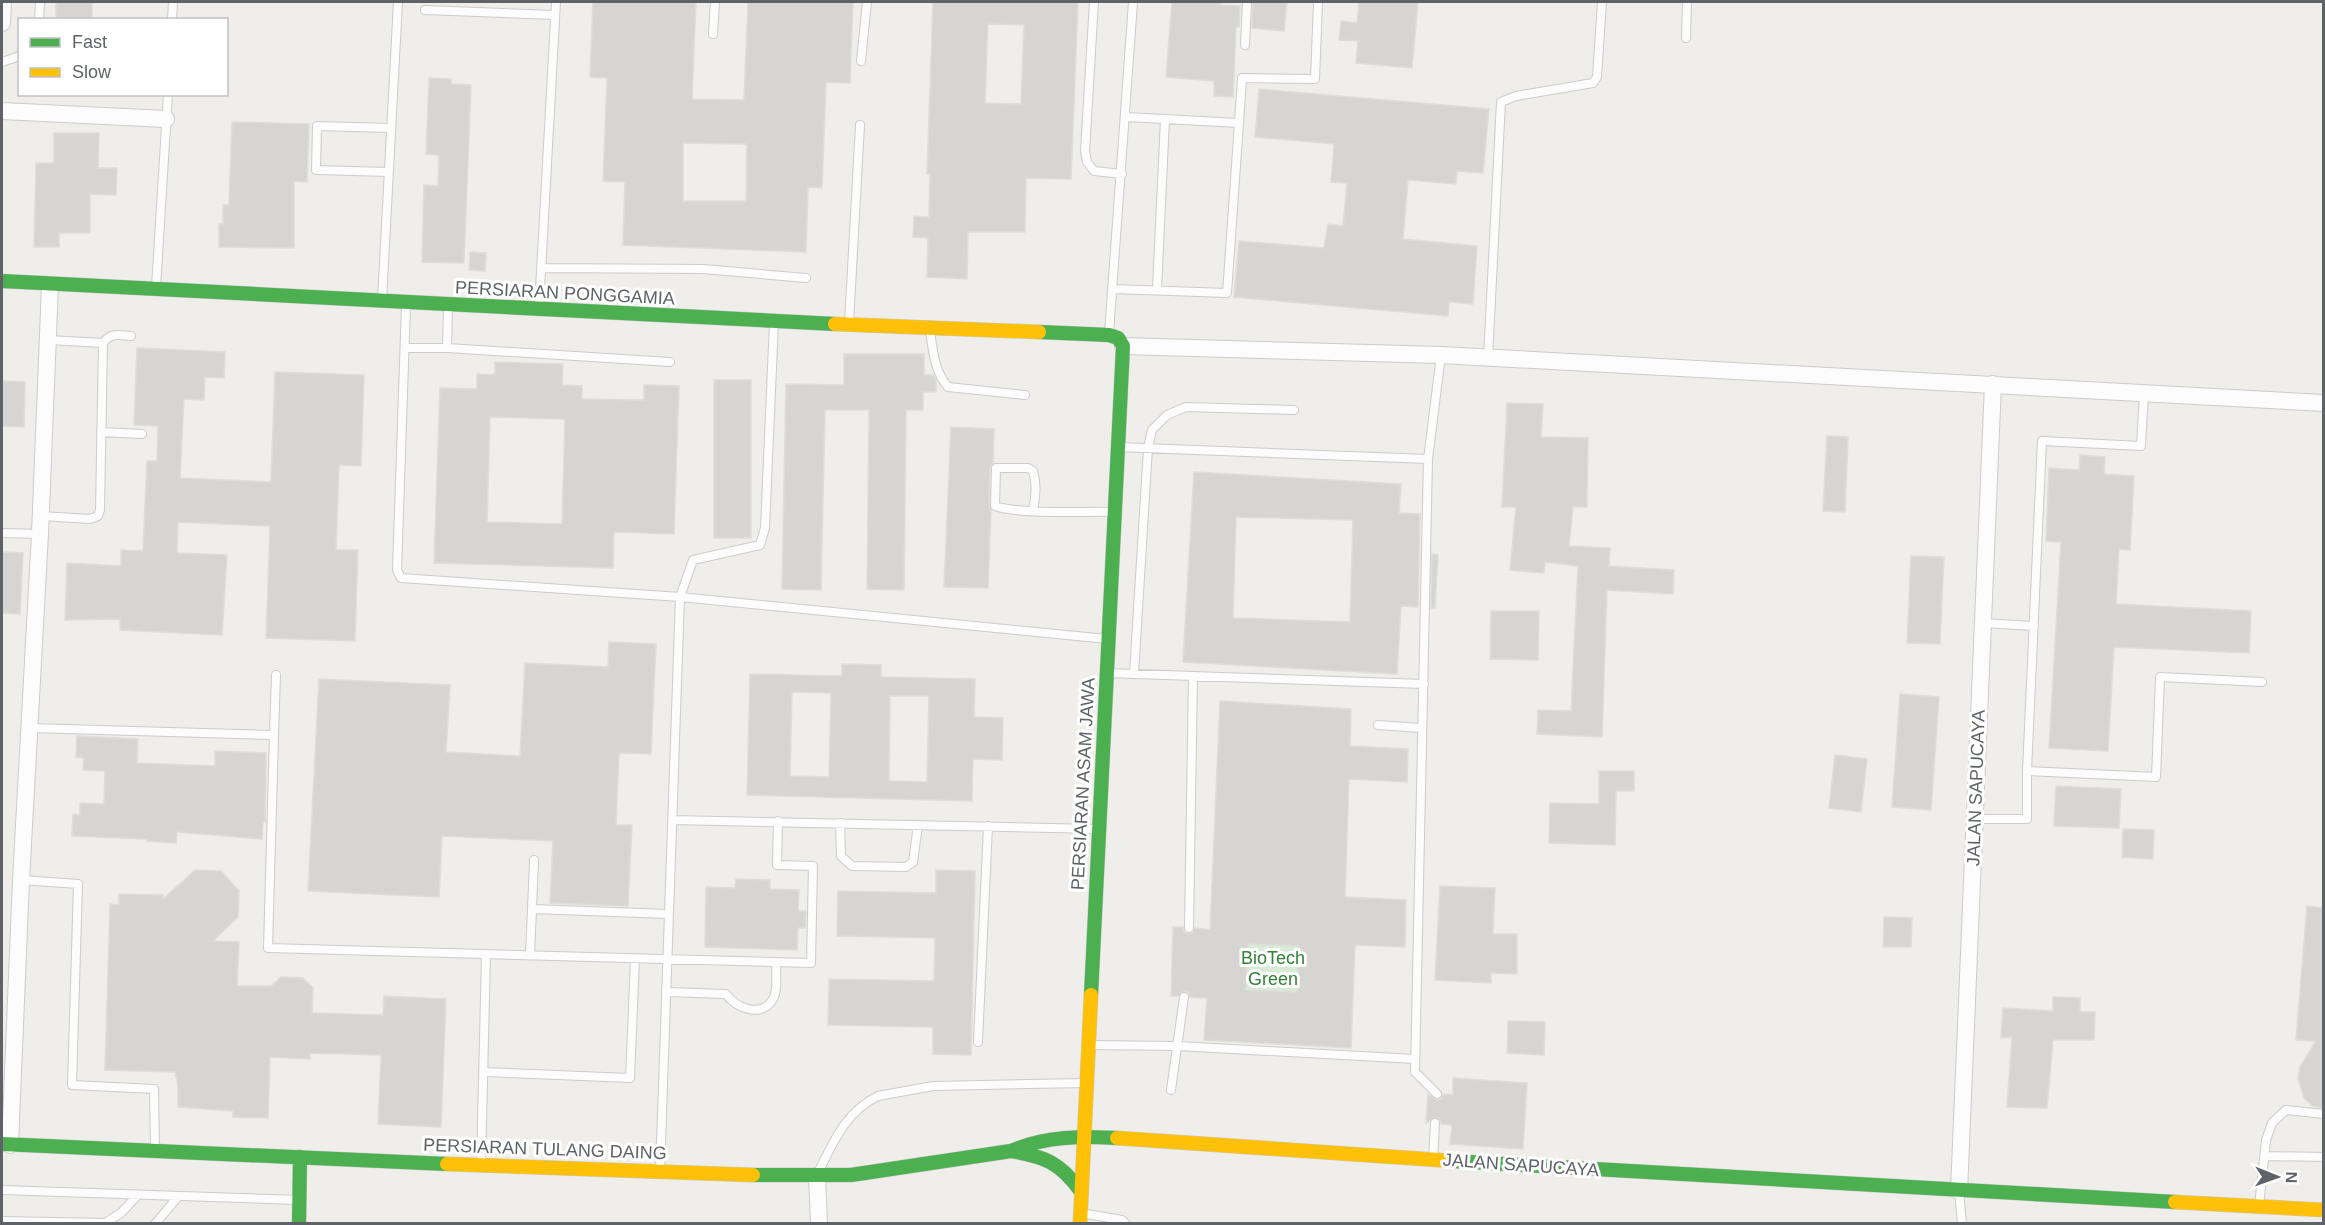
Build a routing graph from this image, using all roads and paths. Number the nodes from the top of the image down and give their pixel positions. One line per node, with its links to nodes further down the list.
1 (3, 2): 18 (street)
2 (40, 2): 16 (lane)
3 (173, 2): 17 (lane)
4 (398, 2): 32 (lane)
5 (556, 2): 15 (lane)
6 (715, 2): 19 (lane)
7 (867, 2): 23 (lane)
8 (1094, 2): 34 (lane)
9 (1133, 2): 27 (lane)
10 (1247, 2): 21 (lane)
11 (1318, 2): 30 (lane)
12 (1602, 2): 57 (lane)
13 (1687, 2): 20 (lane)
14 (425, 10): 15 (lane)
15 (555, 15): 35 (lane)
16 (39, 18)
17 (172, 18)
18 (2, 23)
19 (713, 34)
20 (1686, 38)
21 (1245, 45)
22 (18, 57): 24 (lane)
23 (861, 61)
24 (2, 62)
25 (168, 96): 28 (lane)
26 (2, 111): 28 (street)
27 (1126, 117): 29 (lane); 34 (lane)
28 (166, 119): 39 (lane)
29 (1165, 119): 30 (lane); 41 (lane)
30 (1239, 123): 41 (lane)
31 (860, 125): 47 (lane)
32 (391, 128): 33 (lane); 33 (lane)
33 (389, 172): 42 (lane)
34 (1122, 174): 40 (lane)
35 (542, 268): 36 (lane); 45 (lane)
36 (807, 278)
37 (2, 281): 38 (street, PERSIARAN PONGGAMIA)
38 (50, 285): 39 (street, PERSIARAN PONGGAMIA); 51 (street)
39 (156, 288): 42 (street, PERSIARAN PONGGAMIA)
40 (1113, 289): 41 (lane); 49 (lane)
41 (1157, 289)
42 (382, 300): 43 (street, PERSIARAN PONGGAMIA)
43 (406, 302): 44 (street, PERSIARAN PONGGAMIA); 54 (lane)
44 (448, 304): 45 (street, PERSIARAN PONGGAMIA); 55 (lane)
45 (539, 311): 46 (street, PERSIARAN PONGGAMIA)
46 (774, 322): 47 (street, PERSIARAN PONGGAMIA); 74 (lane)
47 (848, 326): 48 (street, PERSIARAN PONGGAMIA)
48 (929, 329): 49 (street, PERSIARAN PONGGAMIA); 61 (lane)
49 (1109, 335): 53 (street)
50 (131, 336): 52 (lane)
51 (48, 340): 52 (lane); 71 (street)
52 (103, 343): 64 (lane)
53 (1123, 346): 56 (street); 66 (street, PERSIARAN ASAM JAWA)
54 (405, 348): 55 (lane); 74 (lane)
55 (447, 348): 58 (lane)
56 (1441, 355): 57 (street); 68 (lane)
57 (1488, 358): 59 (street)
58 (670, 362)
59 (1993, 384): 60 (street); 75 (street, JALAN SAPUCAYA)
60 (2144, 393): 62 (street); 76 (lane)
61 (1025, 395)
62 (2324, 403)
63 (1294, 410): 67 (lane)
64 (102, 432): 65 (lane); 71 (lane)
65 (142, 434)
66 (1118, 447): 67 (lane); 70 (street, PERSIARAN ASAM JAWA)
67 (1148, 448): 68 (lane); 79 (lane)
68 (1428, 459): 83 (lane)
69 (1033, 510): 69 (lane); 70 (lane)
70 (1114, 512): 77 (street, PERSIARAN ASAM JAWA)
71 (41, 516): 73 (street)
72 (2, 532): 73 (lane)
73 (40, 534): 85 (street)
74 (680, 597): 77 (lane); 90 (lane)
75 (1983, 623): 76 (lane); 89 (street, JALAN SAPUCAYA)
76 (2034, 626): 88 (lane)
77 (1108, 639): 78 (street, PERSIARAN ASAM JAWA)
78 (1106, 673): 79 (lane); 95 (street, PERSIARAN ASAM JAWA)
79 (1134, 674): 81 (lane)
80 (276, 675): 87 (lane)
81 (1193, 676): 83 (lane); 100 (lane)
82 (2262, 682): 88 (lane)
83 (1424, 684): 86 (lane)
84 (1378, 724): 86 (lane)
85 (30, 728): 87 (lane); 97 (street)
86 (1421, 728): 111 (lane)
87 (274, 735): 101 (lane)
88 (2027, 771): 89 (lane)
89 (1975, 819): 131 (street, JALAN SAPUCAYA)
90 (673, 820): 91 (lane); 99 (lane)
91 (778, 821): 92 (lane); 105 (lane)
92 (840, 823): 93 (lane); 93 (lane)
93 (918, 825): 94 (lane)
94 (988, 826): 95 (lane); 108 (lane)
95 (1099, 829): 109 (street, PERSIARAN ASAM JAWA)
96 (534, 860): 98 (lane)
97 (21, 880): 119 (street); 120 (lane)
98 (532, 909): 99 (lane); 102 (lane)
99 (669, 914): 104 (lane)
100 (1189, 928)
101 (486, 955): 102 (lane); 112 (lane)
102 (530, 956): 103 (lane)
103 (635, 959): 104 (lane); 112 (lane)
104 (668, 961): 105 (lane); 106 (lane)
105 (776, 963): 106 (lane)
106 (666, 992): 127 (lane)
107 (1184, 997): 110 (lane)
108 (978, 1042)
109 (1088, 1045): 110 (lane); 113 (street, PERSIARAN ASAM JAWA)
110 (1178, 1046): 111 (lane); 114 (lane)
111 (1415, 1059): 115 (lane)
112 (483, 1072): 126 (lane)
113 (1086, 1083): 118 (street, PERSIARAN ASAM JAWA); 128 (lane)
114 (1172, 1090)
115 (1437, 1094)
116 (2324, 1114): 122 (lane)
117 (1435, 1123): 125 (lane)
118 (1084, 1136): 121 (street, PERSIARAN TULANG DAING); 125 (street, JALAN SAPUCAYA); 130 (street, PERSIARAN ASAM JAWA)
119 (6, 1144): 120 (street, PERSIARAN TULANG DAING)
120 (155, 1151): 123 (street, PERSIARAN TULANG DAING)
121 (1011, 1151): 128 (street, PERSIARAN TULANG DAING); 130 (street)
122 (2264, 1156): 124 (lane); 135 (lane)
123 (300, 1157): 126 (street, PERSIARAN TULANG DAING); 134 (street)
124 (2324, 1157)
125 (1433, 1159): 131 (street, JALAN SAPUCAYA)
126 (481, 1165): 127 (street, PERSIARAN TULANG DAING)
127 (660, 1173): 128 (street, PERSIARAN TULANG DAING)
128 (817, 1176): 141 (street)
129 (2, 1190): 132 (lane)
130 (1080, 1190): 137 (street, PERSIARAN ASAM JAWA)
131 (1959, 1191): 135 (street, JALAN SAPUCAYA); 143 (lane)
132 (137, 1196): 133 (lane); 138 (lane)
133 (177, 1198): 134 (lane); 139 (lane)
134 (300, 1201): 140 (street)
135 (2259, 1207): 136 (street, JALAN SAPUCAYA)
136 (2324, 1210)
137 (1080, 1218): 142 (lane)
138 (2, 1221)
139 (155, 1224)
140 (299, 1224)
141 (819, 1224)
142 (1126, 1224)
143 (1962, 1224)

